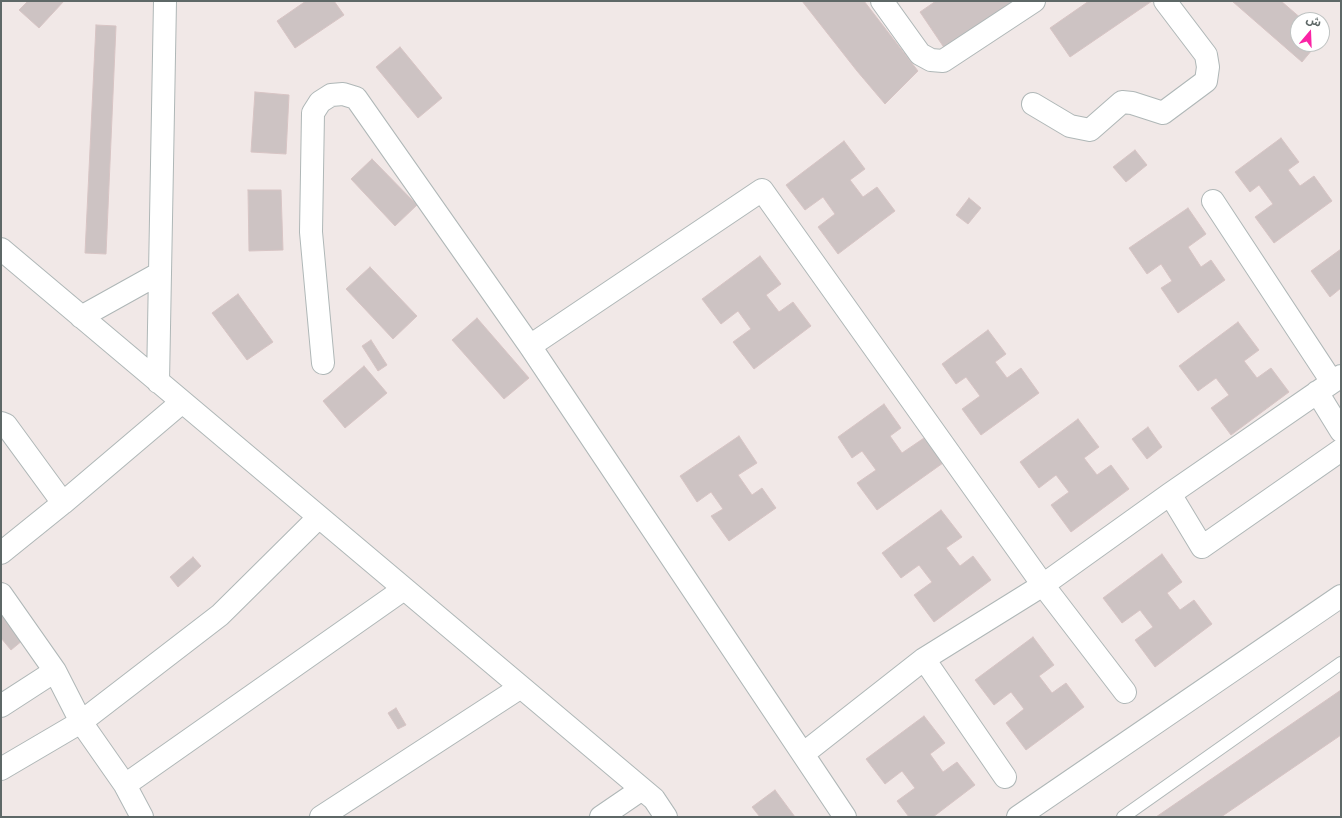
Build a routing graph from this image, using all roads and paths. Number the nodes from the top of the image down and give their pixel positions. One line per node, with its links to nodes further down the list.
1 (165, 1): 8 (street)
2 (882, 1): 3 (street)
3 (1034, 1)
4 (1165, 1): 5 (street)
5 (1033, 104)
6 (1212, 201): 13 (street)
7 (1, 249): 9 (street)
8 (160, 273): 9 (street); 12 (street)
9 (82, 317): 12 (street)
10 (530, 346): 11 (street); 22 (street); 33 (street)
11 (324, 363)
12 (158, 382): 14 (street)
13 (1330, 383): 16 (street); 18 (street)
14 (182, 402): 19 (street); 20 (street)
15 (1, 423): 19 (street)
16 (1341, 431)
17 (1341, 450): 18 (street)
18 (1170, 494): 22 (street)
19 (63, 503): 21 (street)
20 (319, 517): 23 (street); 32 (street)
21 (1, 553)
22 (1043, 585): 26 (street); 30 (street)
23 (404, 589): 29 (street); 36 (street)
24 (1, 594): 28 (street)
25 (1341, 596): 43 (street)
26 (924, 659): 33 (street); 35 (street)
27 (1341, 663): 44 (lane)
28 (56, 671): 31 (street); 32 (street)
29 (521, 687): 37 (street); 39 (street)
30 (1126, 692)
31 (1, 706)
32 (81, 722): 34 (street); 36 (street)
33 (803, 754): 42 (street)
34 (1, 770)
35 (1005, 777)
36 (125, 785): 38 (street)
37 (642, 789): 40 (street); 41 (street)
38 (142, 817)
39 (321, 817)
40 (601, 817)
41 (666, 817)
42 (845, 817)
43 (1018, 817)
44 (1123, 817)

